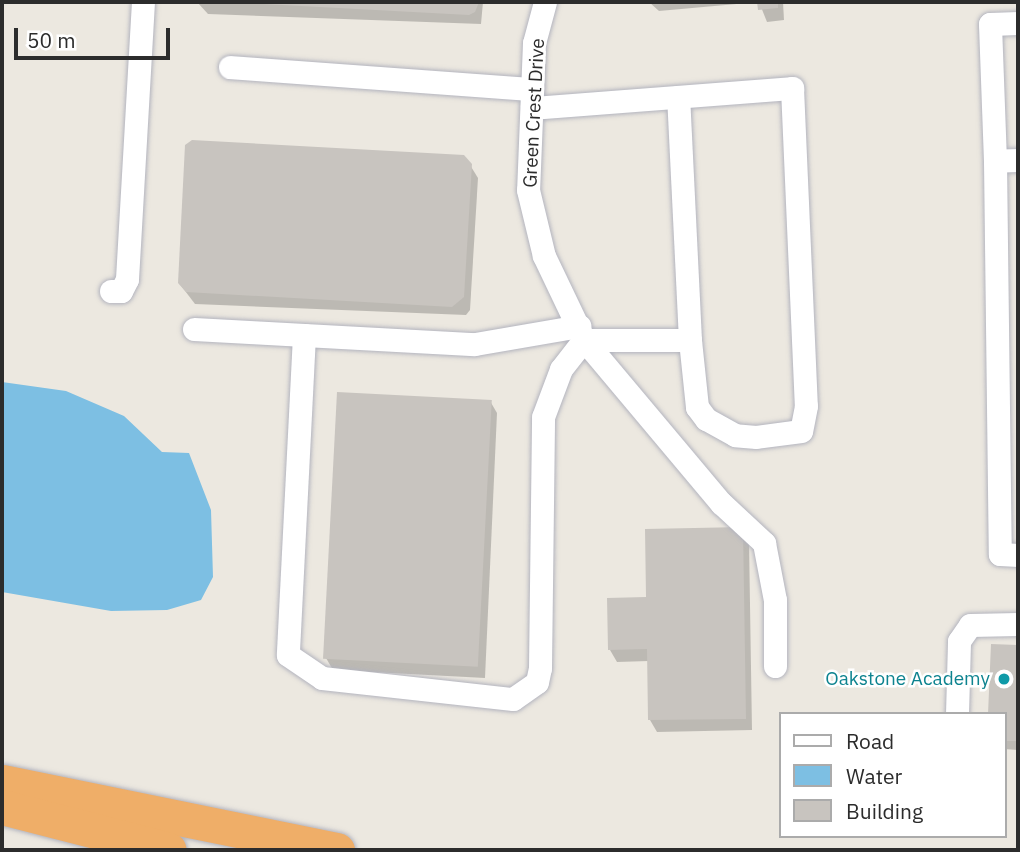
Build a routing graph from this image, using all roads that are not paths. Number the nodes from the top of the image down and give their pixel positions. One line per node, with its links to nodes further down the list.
1 (143, 2): 9 (street)
2 (545, 2): 6 (street, Green Crest Drive)
3 (1018, 23): 8 (street)
4 (230, 67): 6 (street)
5 (678, 97): 6 (street); 13 (street); 13 (street)
6 (532, 98): 11 (street, Green Crest Drive)
7 (1018, 160): 8 (street)
8 (995, 161): 14 (street)
9 (111, 291)
10 (194, 329): 12 (street)
11 (582, 333): 12 (street); 12 (street); 13 (street); 17 (street, Green Crest Drive)
12 (304, 335)
13 (690, 340)
14 (1008, 378): 15 (street)
15 (1018, 555)
16 (1018, 624): 18 (street)
17 (775, 666)
18 (957, 712)
19 (2, 782): 22 (highway)
20 (2, 807): 21 (highway)
21 (169, 850)
22 (337, 850)

